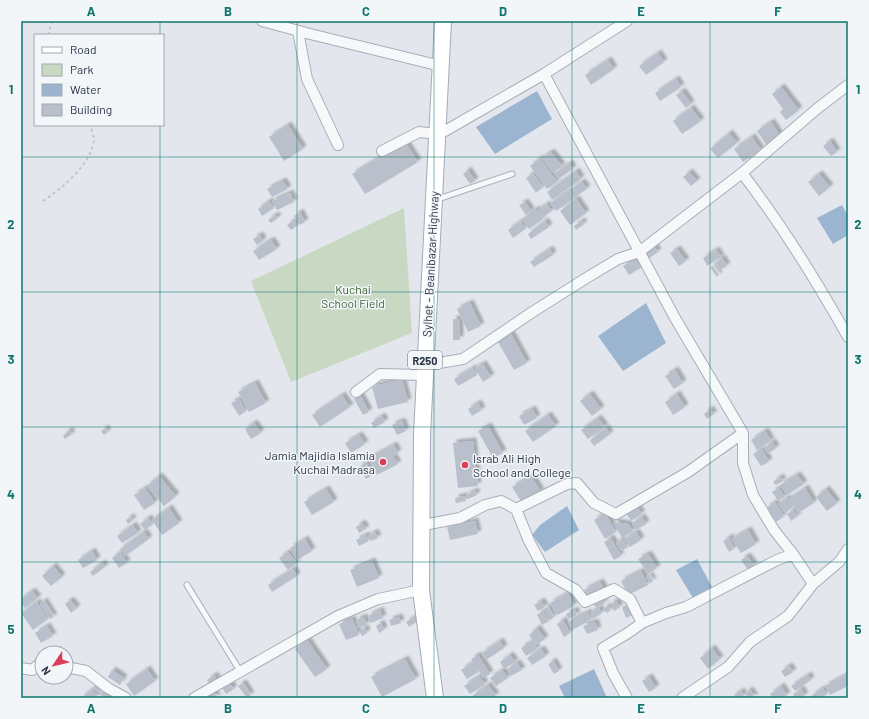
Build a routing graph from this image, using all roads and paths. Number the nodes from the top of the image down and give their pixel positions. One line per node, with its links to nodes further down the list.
1 (52, 21): 7 (path)
2 (262, 21): 6 (street)
3 (444, 21): 8 (main road, Sylhet - Beanibazar Highway / R250)
4 (451, 21): 12 (main road, Sylhet - Beanibazar Highway / R250)
5 (628, 21): 9 (street)
6 (298, 31): 8 (street); 13 (street)
7 (48, 34)
8 (441, 66): 12 (main road, Sylhet - Beanibazar Highway / R250)
9 (544, 74): 12 (street); 19 (street)
10 (848, 85): 15 (street)
11 (90, 126): 18 (path)
12 (441, 133): 14 (street); 17 (main road, Sylhet - Beanibazar Highway / R250); 21 (main road, Sylhet - Beanibazar Highway / R250)
13 (338, 145)
14 (382, 151)
15 (742, 173): 19 (street); 20 (street)
16 (512, 174): 17 (lane)
17 (441, 198): 21 (main road, Sylhet - Beanibazar Highway / R250)
18 (43, 201)
19 (639, 252): 21 (street); 23 (street)
20 (848, 337)
21 (429, 369): 22 (street); 25 (main road, Sylhet - Beanibazar Highway / R250); 30 (main road, Sylhet - Beanibazar Highway / R250)
22 (356, 392)
23 (743, 433): 24 (street); 27 (street)
24 (516, 509): 25 (street); 31 (street)
25 (429, 524): 39 (main road, Sylhet - Beanibazar Highway / R250)
26 (848, 548): 28 (street)
27 (793, 554): 28 (street); 31 (street)
28 (813, 584): 41 (street)
29 (187, 585): 35 (lane)
30 (421, 590): 35 (street); 38 (main road, Sylhet - Beanibazar Highway / R250)
31 (642, 623): 40 (street)
32 (21, 668): 33 (street)
33 (34, 668)
34 (74, 669): 36 (street)
35 (240, 671): 37 (street)
36 (126, 698)
37 (194, 698)
38 (435, 698)
39 (443, 698)
40 (627, 698)
41 (682, 698)

